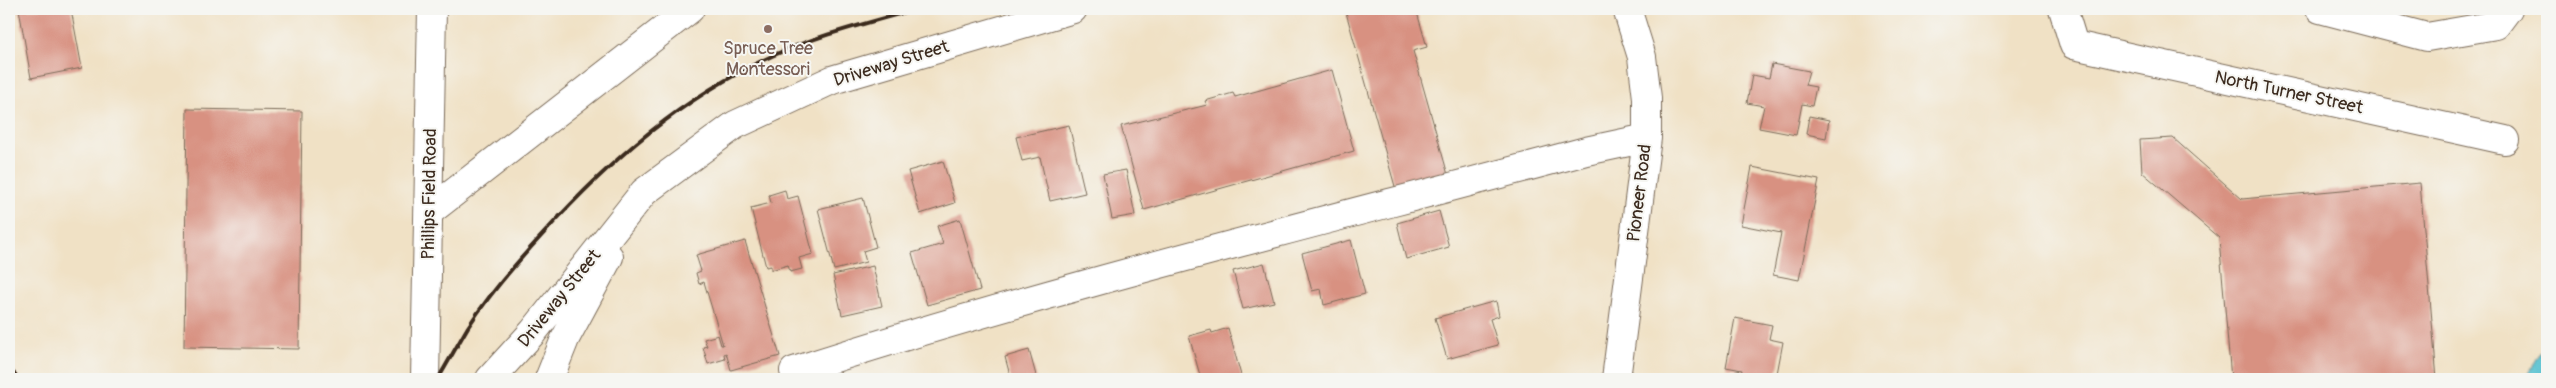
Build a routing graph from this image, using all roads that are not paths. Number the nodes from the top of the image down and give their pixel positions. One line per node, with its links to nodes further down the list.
1 (432, 9): 11 (street, Phillips Field Road)
2 (690, 9): 11 (street)
3 (1073, 9): 10 (street, Driveway Street)
4 (1627, 9): 8 (street, Pioneer Road)
5 (2063, 9): 9 (street, North Turner Street)
6 (2320, 9): 7 (street)
7 (2508, 9)
8 (1647, 138): 12 (street); 16 (street, Pioneer Road)
9 (2504, 140)
10 (644, 192): 14 (street, Driveway Street); 15 (street, Driveway Street)
11 (428, 212): 13 (street, Phillips Field Road)
12 (794, 371)
13 (425, 379)
14 (490, 379)
15 (549, 379)
16 (1614, 379)

